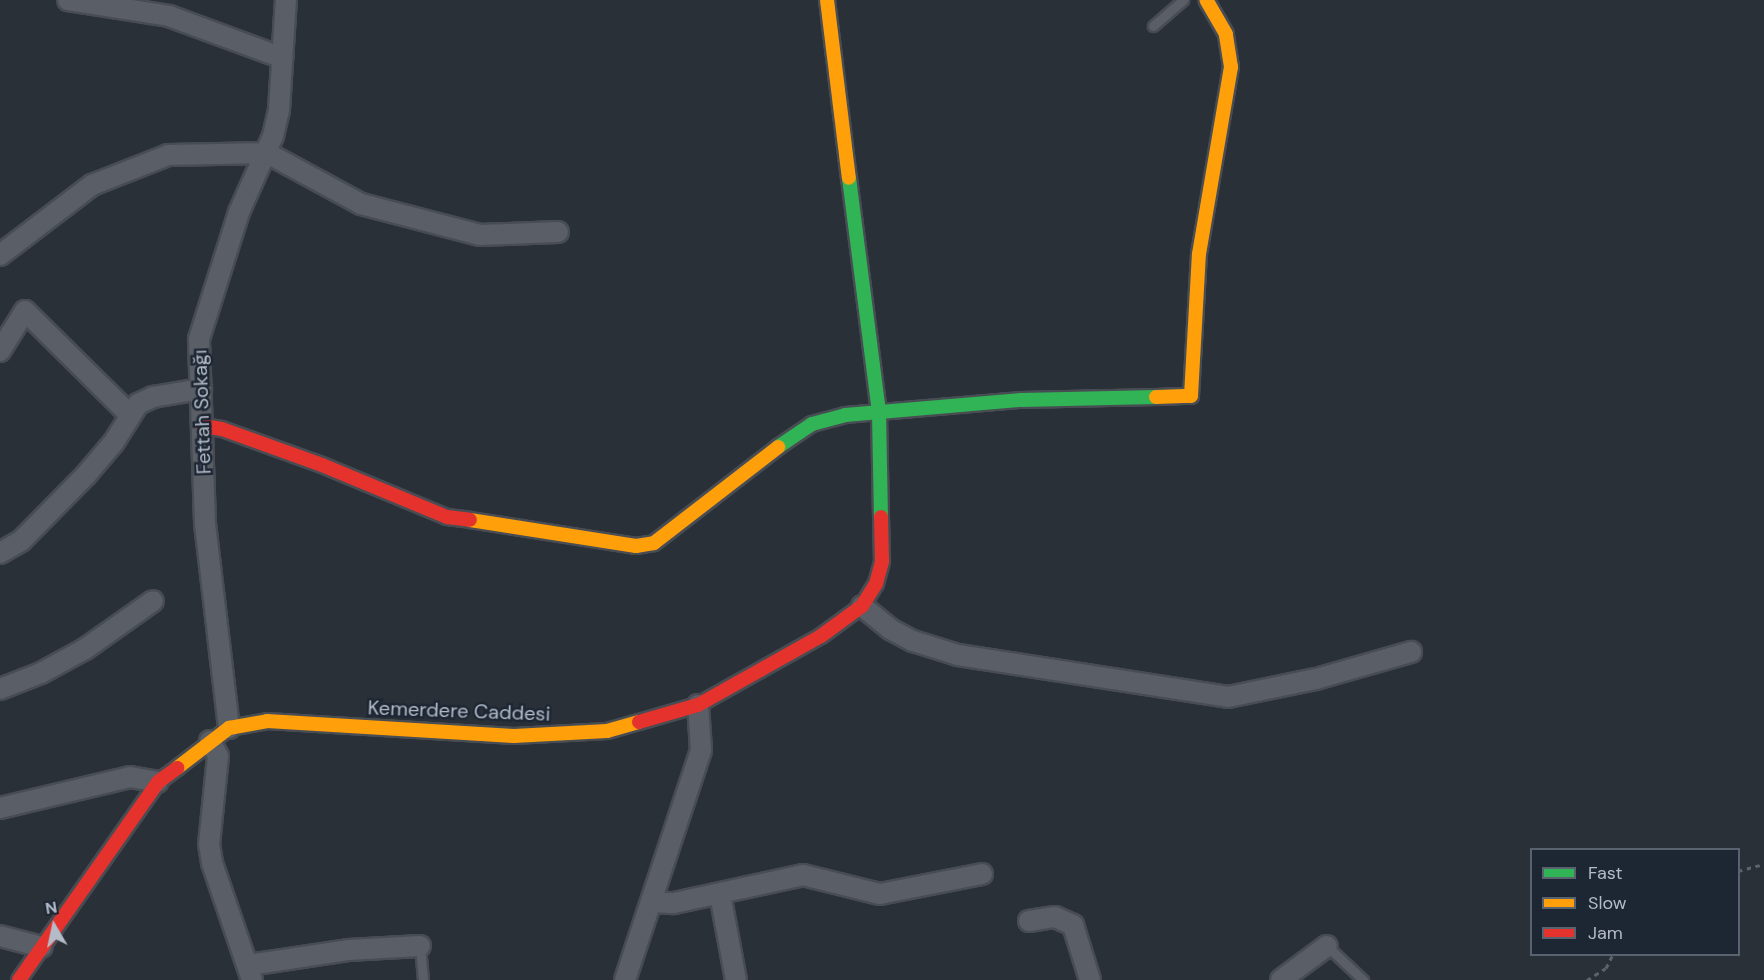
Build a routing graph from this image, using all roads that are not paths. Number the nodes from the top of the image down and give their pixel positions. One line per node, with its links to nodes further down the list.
1 (68, 0): 7 (street)
2 (286, 0): 7 (street, Fettah Sokağı)
3 (827, 0): 13 (street, Kemerdere Caddesi)
4 (1183, 0): 6 (lane)
5 (1206, 0): 13 (street)
6 (1153, 26)
7 (282, 58): 8 (street, Fettah Sokağı)
8 (267, 153): 9 (street); 10 (street); 12 (street, Fettah Sokağı)
9 (558, 232)
10 (0, 255)
11 (0, 351): 14 (street)
12 (201, 389): 14 (street); 15 (street, Fettah Sokağı)
13 (879, 413): 15 (street); 18 (street, Kemerdere Caddesi)
14 (129, 414): 16 (street)
15 (203, 426): 22 (street, Fettah Sokağı)
16 (0, 553)
17 (153, 601): 20 (street)
18 (862, 606): 19 (street); 21 (street, Kemerdere Caddesi)
19 (1411, 652)
20 (0, 688)
21 (698, 705): 22 (street, Kemerdere Caddesi); 28 (street)
22 (229, 728): 23 (street, Kemerdere Caddesi)
23 (210, 741): 24 (street, Kemerdere Caddesi); 34 (street)
24 (158, 782): 25 (street); 31 (street, Kemerdere Caddesi)
25 (0, 808)
26 (982, 874): 27 (street)
27 (720, 894): 28 (street); 38 (street)
28 (652, 902): 37 (street)
29 (1029, 921): 39 (street)
30 (0, 936): 31 (street)
31 (42, 946): 35 (street, Kemerdere Caddesi)
32 (420, 946): 34 (street); 36 (lane)
33 (1327, 946): 40 (street); 41 (lane)
34 (251, 972)
35 (19, 980)
36 (423, 980)
37 (625, 980)
38 (736, 980)
39 (1090, 980)
40 (1281, 980)
41 (1363, 980)

